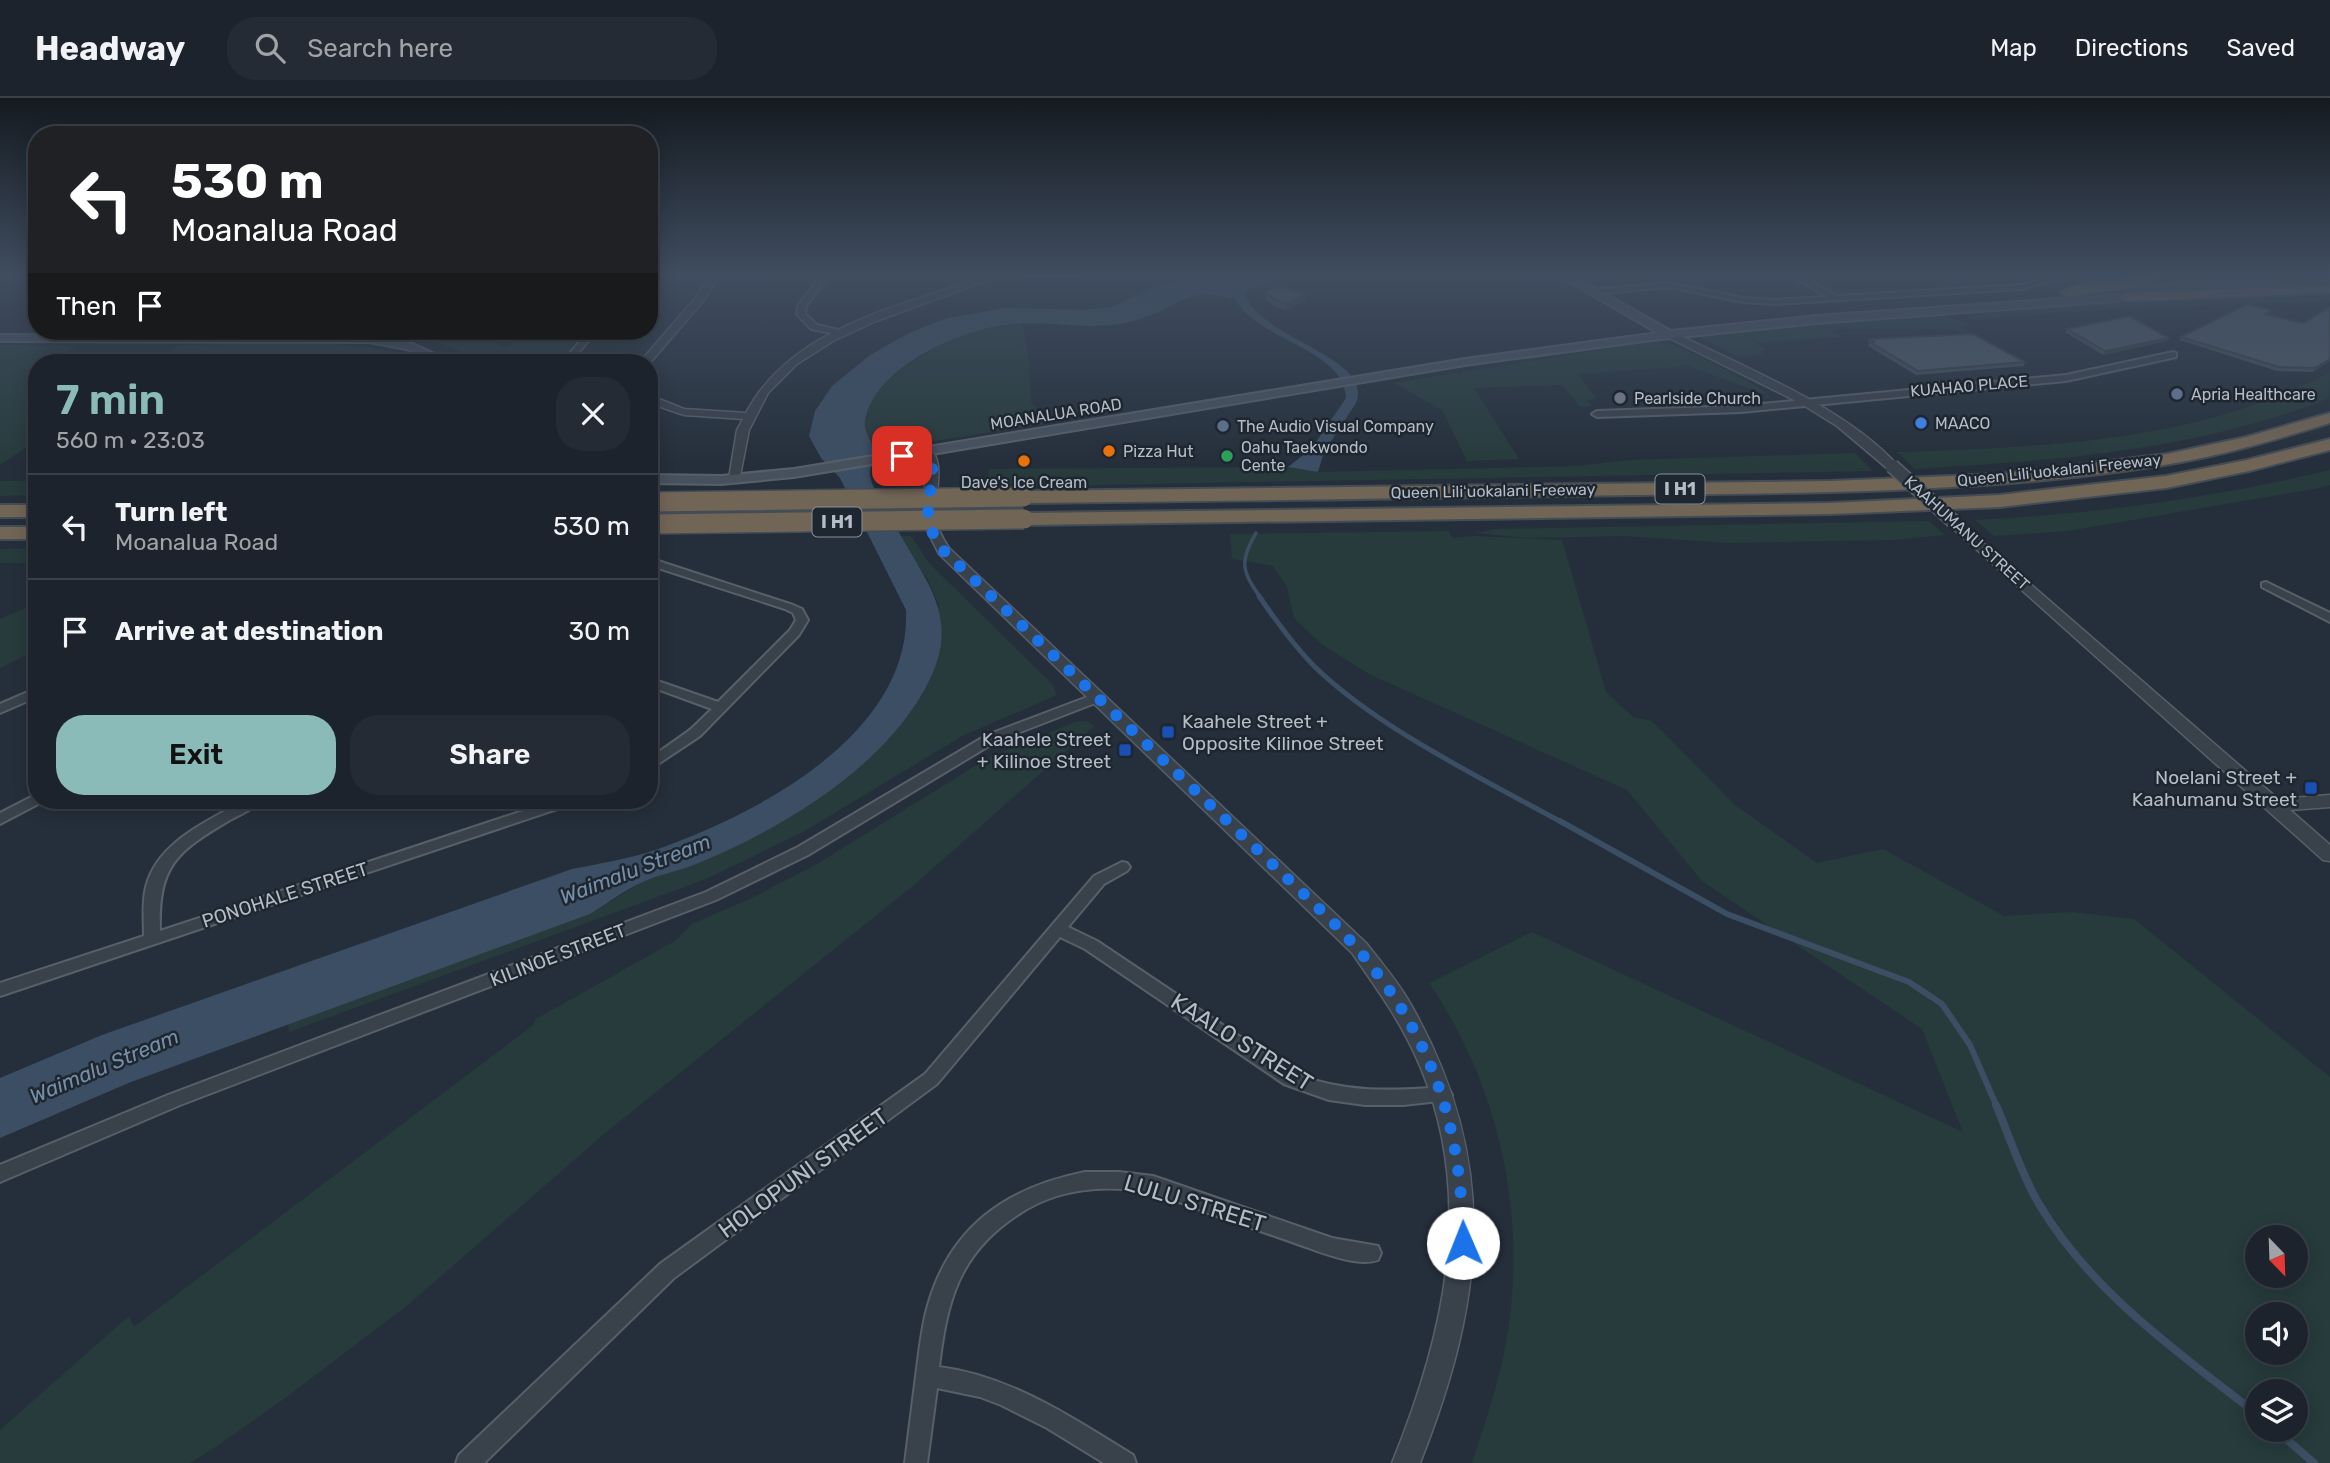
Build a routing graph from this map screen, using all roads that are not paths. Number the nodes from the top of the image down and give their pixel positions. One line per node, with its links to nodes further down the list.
1 (0, 338): 2 (main road)
2 (28, 338)
3 (661, 338): 12 (street)
4 (833, 338): 18 (street)
5 (1566, 338): 14 (main road, MOANALUA ROAD)
6 (1637, 338): 14 (main road, MOANALUA ROAD)
7 (1676, 338): 15 (street, KAAHUMANU STREET)
8 (374, 340): 10 (main road)
9 (585, 340): 11 (street)
10 (431, 354)
11 (573, 354)
12 (650, 354)
13 (2173, 355): 15 (street, KUAHAO PLACE)
14 (1465, 362): 21 (main road, MOANALUA ROAD)
15 (1804, 401): 17 (street, KUAHAO PLACE); 45 (street, KAAHUMANU STREET, bridge)
16 (658, 402): 18 (street)
17 (1597, 414)
18 (746, 416): 24 (street)
19 (2330, 418): 28 (highway, Queen Liliʻuokalani Freeway / I H1, bridge)
20 (2330, 444): 27 (highway, Queen Liliʻuokalani Freeway / I H1)
21 (927, 452): 22 (main road, MOANALUA ROAD); 26 (street)
22 (878, 460): 24 (main road, MOANALUA ROAD); 26 (street)
23 (2330, 463): 27 (highway)
24 (734, 478): 25 (main road, MOANALUA ROAD)
25 (658, 479)
26 (931, 479): 39 (street)
27 (2062, 495): 31 (highway, Queen Liliʻuokalani Freeway / I H1, bridge)
28 (658, 502)
29 (28, 510): 30 (highway)
30 (0, 511)
31 (658, 524)
32 (0, 533): 33 (highway)
33 (28, 533)
34 (658, 564): 40 (street)
35 (2266, 585): 36 (street)
36 (2330, 618)
37 (658, 684): 40 (street)
38 (28, 696): 41 (street)
39 (1098, 697): 54 (street); 55 (street, KILINOE STREET)
40 (719, 707): 42 (street)
41 (0, 709)
42 (658, 760)
43 (2330, 801): 45 (street)
44 (28, 804): 48 (street)
45 (2274, 805): 49 (street, KAAHUMANU STREET)
46 (240, 809): 52 (street)
47 (543, 809): 52 (street, PONOHALE STREET)
48 (0, 819)
49 (2330, 855)
50 (1122, 867): 51 (street, HOLOPUNI STREET)
51 (1058, 929): 54 (street, KAALO STREET); 58 (street, HOLOPUNI STREET)
52 (152, 939): 53 (street, PONOHALE STREET)
53 (0, 989)
54 (1443, 1095): 61 (street)
55 (0, 1174)
56 (1371, 1253): 57 (street, LULU STREET)
57 (927, 1377): 59 (street, LULU STREET); 60 (street)
58 (467, 1463)
59 (916, 1463)
60 (1125, 1463)
61 (1406, 1463)

